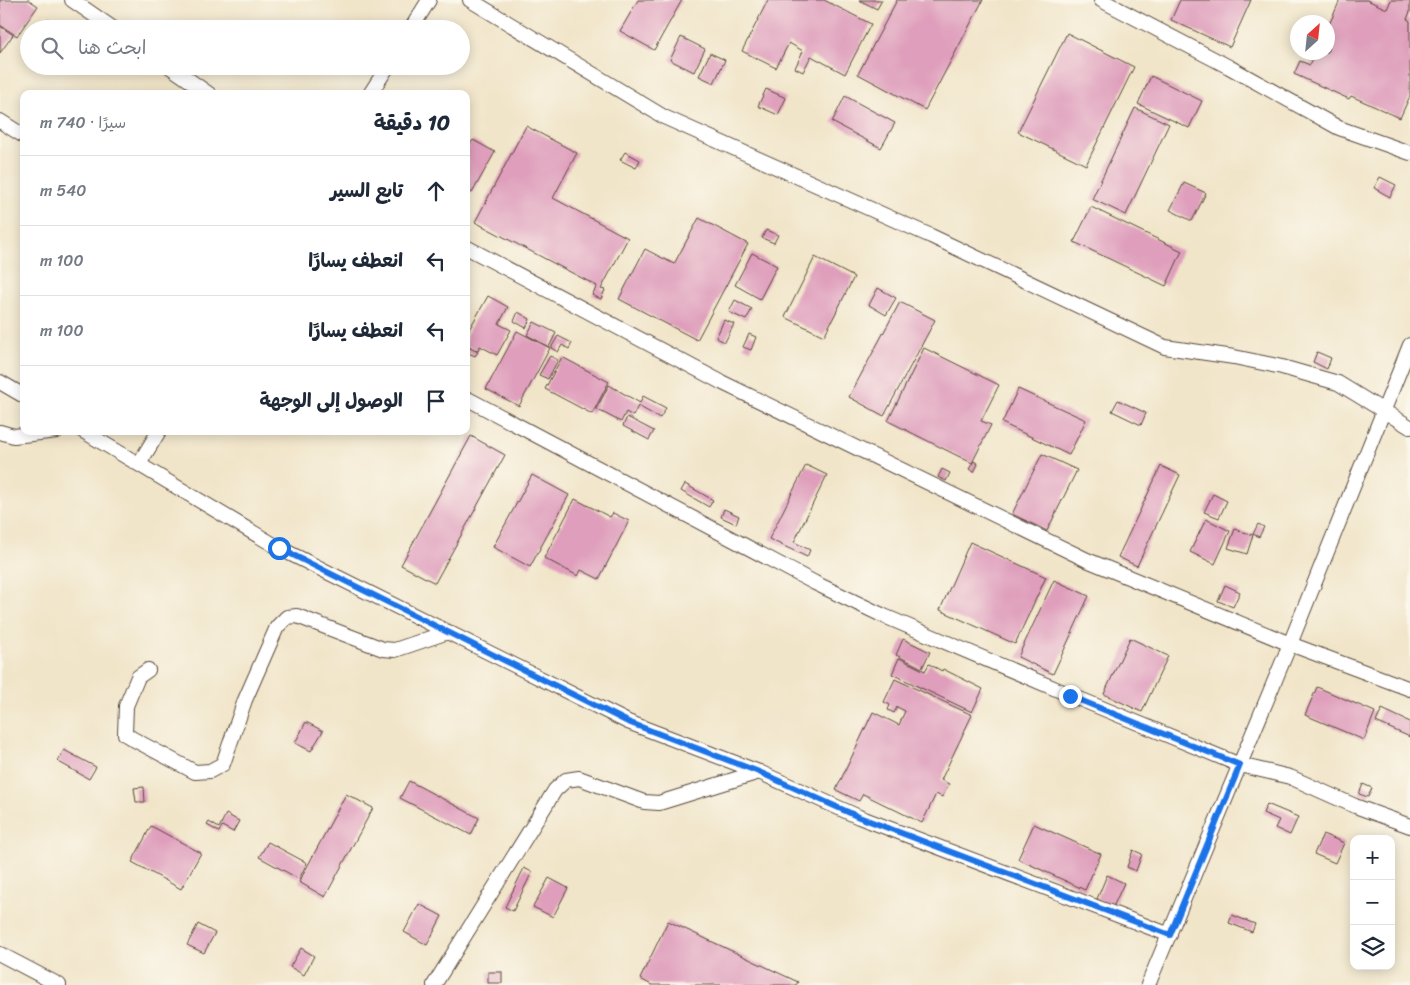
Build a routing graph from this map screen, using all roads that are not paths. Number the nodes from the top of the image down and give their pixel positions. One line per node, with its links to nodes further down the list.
1 (72, 0): 5 (street)
2 (429, 0): 6 (street)
3 (470, 0): 19 (street)
4 (1101, 0): 13 (street)
5 (101, 20)
6 (417, 20)
7 (182, 75): 9 (street)
8 (382, 75): 10 (street)
9 (203, 90)
10 (373, 90)
11 (0, 121): 12 (street)
12 (20, 134)
13 (1410, 153)
14 (470, 249): 27 (street)
15 (1410, 345): 19 (street)
16 (0, 382): 17 (street)
17 (20, 394)
18 (470, 400): 30 (street)
19 (1383, 410): 20 (street); 27 (street)
20 (1410, 427)
21 (0, 432): 22 (street)
22 (23, 435)
23 (90, 435): 25 (street)
24 (157, 435): 25 (street)
25 (139, 464): 26 (street)
26 (448, 632): 28 (street); 31 (street)
27 (1290, 644): 29 (street); 30 (street)
28 (148, 670)
29 (1410, 689)
30 (1240, 765): 32 (street); 33 (street)
31 (759, 772): 33 (street); 36 (street)
32 (1410, 826)
33 (1170, 935): 37 (street)
34 (0, 954): 35 (street)
35 (59, 985)
36 (434, 985)
37 (1148, 985)

